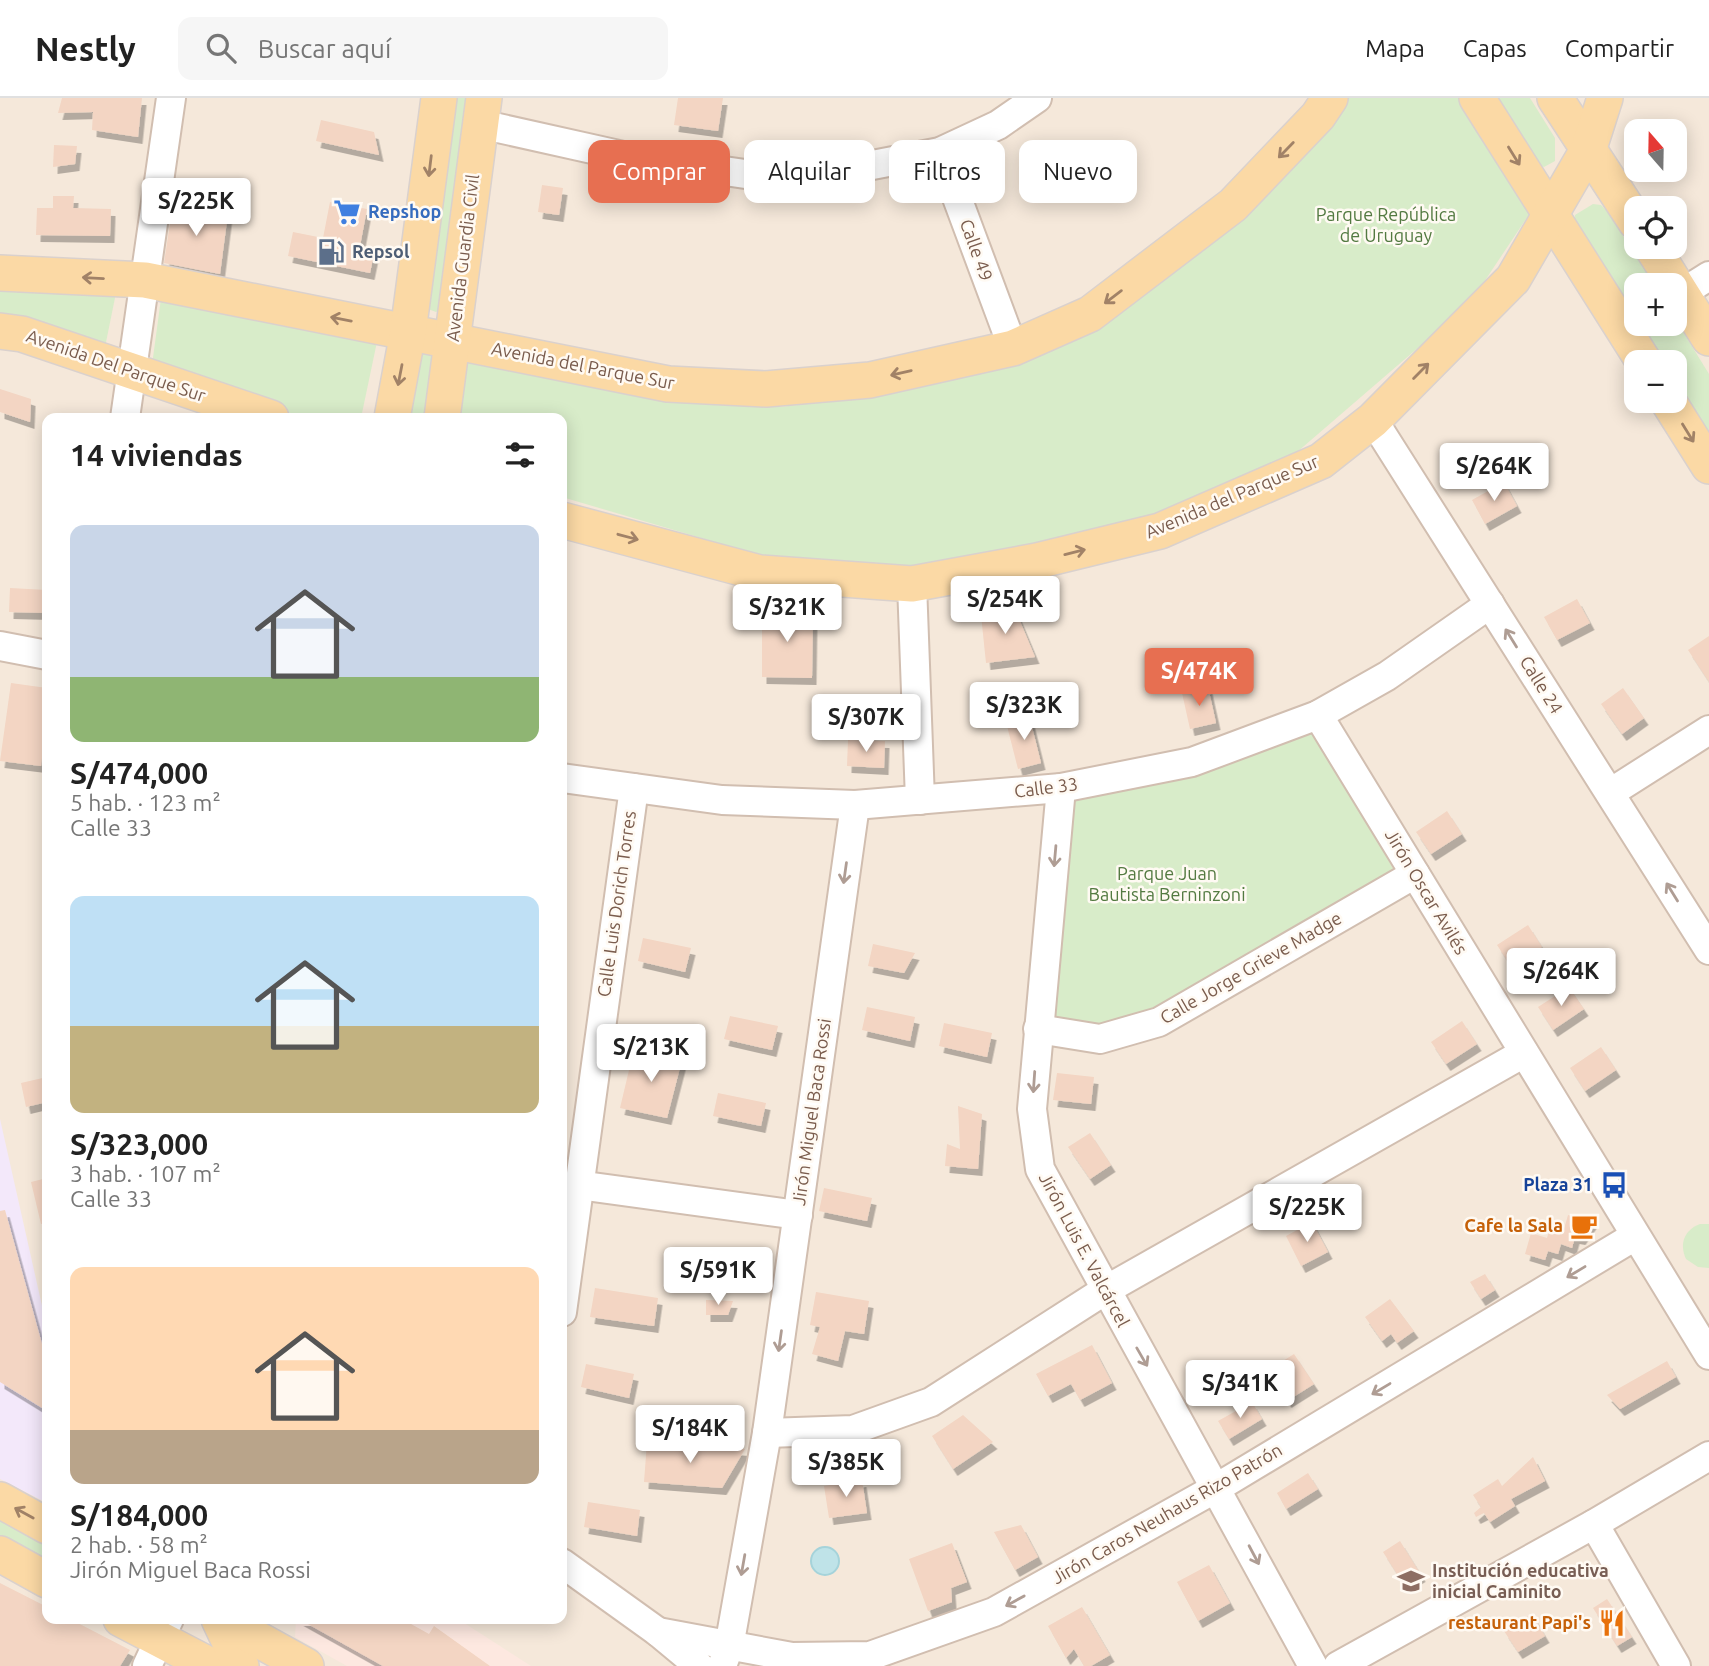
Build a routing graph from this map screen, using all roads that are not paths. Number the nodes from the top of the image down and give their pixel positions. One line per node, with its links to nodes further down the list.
1 (172, 98): 17 (street)
2 (439, 98): 20 (main road, one-way to 20)
3 (1037, 98): 9 (street)
4 (1330, 98): 23 (main road, Avenida del Parque Sur, one-way to 23)
5 (1477, 98): 14 (main road, one-way to 14)
6 (1555, 98): 10 (main road)
7 (1605, 98): 10 (main road, Avenida del Parque Sur)
8 (482, 111): 11 (street); 22 (main road, Avenida Guardia Civil)
9 (966, 140)
10 (1589, 148): 13 (main road); 14 (main road, Avenida del Parque Sur)
11 (889, 162)
12 (959, 203): 23 (street, Calle 49)
13 (1624, 203)
14 (1551, 216): 24 (main road); 31 (main road, Avenida del Parque Sur, one-way to 14)
15 (1666, 259): 18 (main road)
16 (0, 273): 17 (main road, Avenida del Parque Sur, one-way to 16)
17 (145, 280): 20 (main road, Avenida del Parque Sur, one-way to 17); 25 (street)
18 (1695, 284): 21 (main road)
19 (0, 331): 25 (main road, Avenida Del Parque Sur)
20 (408, 332): 22 (main road, Avenida del Parque Sur); 28 (main road, one-way to 28)
21 (1709, 338)
22 (452, 341): 23 (main road, Avenida del Parque Sur, one-way to 22); 29 (main road, Avenida Guardia Civil)
23 (1013, 348)
24 (1636, 350)
25 (131, 372): 26 (street); 27 (main road, Avenida Del Parque Sur)
26 (126, 413)
27 (256, 413)
28 (393, 413)
29 (443, 413)
30 (1676, 413): 32 (main road, one-way to 32)
31 (1373, 420): 34 (main road, Avenida del Parque Sur, one-way to 31); 35 (street, Calle 24)
32 (1709, 466)
33 (567, 521): 34 (main road, Avenida del Parque Sur, one-way to 34)
34 (912, 584): 44 (street)
35 (1490, 604): 38 (street, Calle 33); 43 (street, Calle 24, one-way to 35)
36 (0, 646): 37 (street)
37 (42, 654)
38 (1318, 715): 42 (street, Calle 33); 46 (street, Jirón Oscar Avilés)
39 (1709, 730): 43 (street)
40 (567, 779): 41 (street, Calle 33)
41 (634, 788): 45 (street, Calle 33); 50 (street, Calle Luis Dorich Torres)
42 (1061, 788): 44 (street, Calle 33); 48 (street, Jirón Luis E. Valcárcel, one-way to 48)
43 (1609, 793): 47 (street, Calle 24, one-way to 43)
44 (920, 800): 45 (street, Calle 33)
45 (855, 805): 52 (street, Jirón Miguel Baca Rossi, one-way to 52)
46 (1415, 874): 48 (street, Calle Jorge Grieve Madge); 49 (street, Jirón Oscar Avilés)
47 (1709, 950)
48 (1038, 1029): 55 (street, Jirón Luis E. Valcárcel, one-way to 55)
49 (1524, 1053): 53 (street, Jirón Oscar Avilés); 55 (street)
50 (573, 1132): 51 (street, Calle Luis Dorich Torres)
51 (578, 1185): 52 (street); 54 (street, Calle Luis Dorich Torres)
52 (798, 1215): 57 (street, Jirón Miguel Baca Rossi, one-way to 57)
53 (1635, 1237): 56 (street, Jirón Oscar Avilés); 59 (street, Jirón Caros Neuhaus Rizo Patrón, one-way to 59)
54 (567, 1272)
55 (1104, 1291): 57 (street); 59 (street, Jirón Luis E. Valcárcel, one-way to 59)
56 (1709, 1356)
57 (767, 1433): 71 (street, Jirón Miguel Baca Rossi, one-way to 71)
58 (1709, 1456): 62 (street)
59 (1218, 1488): 72 (street, Jirón Caros Neuhaus Rizo Patrón, one-way to 72); 76 (street, Jirón Luis E. Valcárcel, one-way to 76)
60 (0, 1500): 61 (main road, one-way to 60)
61 (42, 1523)
62 (1594, 1524): 77 (street); 78 (street)
63 (0, 1554): 65 (main road)
64 (567, 1567): 68 (street)
65 (42, 1577)
66 (129, 1624): 69 (main road)
67 (228, 1624): 70 (main road)
68 (658, 1632): 71 (street, Jirón Caros Neuhaus Rizo Patrón); 75 (street)
69 (159, 1642): 73 (main road)
70 (259, 1643): 74 (main road)
71 (725, 1657): 72 (street, Jirón Caros Neuhaus Rizo Patrón)
72 (868, 1661)
73 (211, 1666)
74 (306, 1666)
75 (699, 1666)
76 (1313, 1666)
77 (1338, 1666)
78 (1675, 1666)

